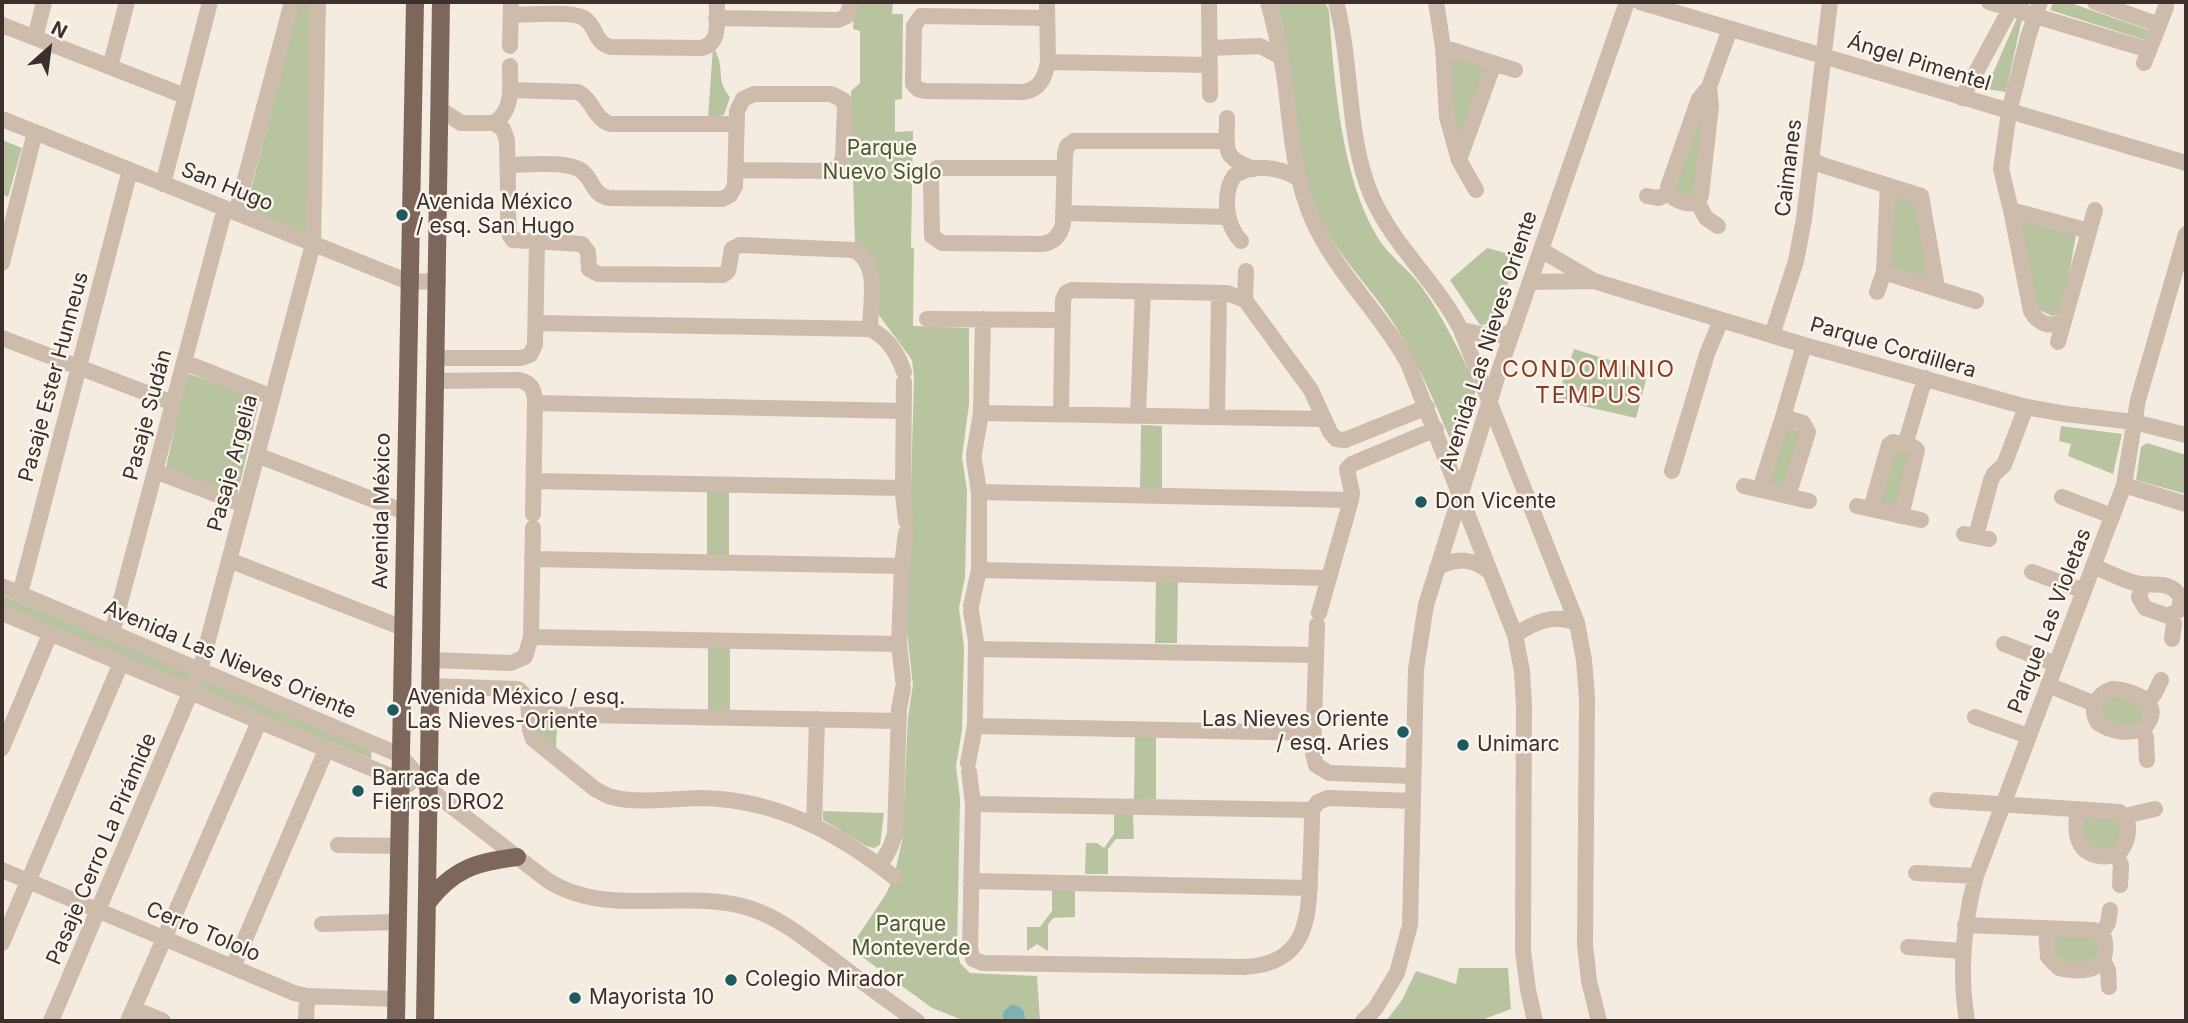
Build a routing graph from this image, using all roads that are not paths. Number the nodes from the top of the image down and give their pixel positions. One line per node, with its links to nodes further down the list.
1 (44, 2): 29 (street)
2 (127, 2): 40 (street)
3 (210, 2): 45 (street)
4 (292, 2): 77 (street, Pasaje Sudán)
5 (318, 2): 87 (street, Pasaje Argelia)
6 (415, 2): 95 (main road, Avenida México)
7 (850, 2): 23 (street)
8 (1209, 2): 33 (street)
9 (1268, 2): 28 (street)
10 (1336, 2): 110 (street)
11 (1436, 2): 32 (street)
12 (1627, 2): 88 (street, Avenida Las Nieves Oriente)
13 (1640, 2): 27 (street, Ángel Pimentel)
14 (1830, 2): 35 (street, Caimanes)
15 (1989, 2): 18 (street)
16 (2095, 2): 26 (street)
17 (442, 3): 47 (main road)
18 (2012, 5): 20 (street); 46 (street)
19 (511, 8): 23 (street); 30 (street)
20 (2037, 8): 26 (street); 48 (street)
21 (2166, 8): 26 (street)
22 (956, 9): 24 (street); 36 (street)
23 (717, 10)
24 (1047, 10): 36 (street)
25 (2, 25): 29 (street)
26 (2159, 25)
27 (1730, 29): 35 (street, Ángel Pimentel); 42 (street)
28 (1276, 31): 31 (street); 34 (street)
29 (35, 38): 40 (street)
30 (510, 46)
31 (1260, 46): 33 (street); 34 (street)
32 (1443, 47): 37 (street); 59 (street)
33 (1210, 48): 38 (street)
34 (1281, 57): 57 (street)
35 (1824, 57): 46 (street, Ángel Pimentel); 58 (street, Caimanes)
36 (1048, 62): 38 (street)
37 (1494, 63): 41 (street); 59 (street)
38 (1210, 65): 44 (street)
39 (510, 66): 43 (street)
40 (110, 67): 45 (street)
41 (1515, 70)
42 (1709, 87): 72 (street); 75 (street)
43 (510, 90): 52 (street); 53 (street)
44 (1210, 95)
45 (185, 96): 68 (street)
46 (1962, 98): 48 (street, Ángel Pimentel)
47 (439, 109): 51 (street); 56 (main road)
48 (2009, 112): 60 (street, Ángel Pimentel); 78 (street)
49 (1227, 118): 55 (street)
50 (2, 119): 54 (street, San Hugo)
51 (461, 123): 52 (street); 56 (street)
52 (494, 123): 61 (street)
53 (737, 124): 66 (street); 66 (street)
54 (35, 132): 65 (street, San Hugo); 74 (street)
55 (1227, 141): 63 (street); 64 (street)
56 (439, 149): 93 (main road)
57 (1292, 150): 62 (street); 67 (street)
58 (1811, 159): 69 (street); 112 (street, Caimanes)
59 (1459, 160): 71 (street)
60 (2186, 163)
61 (508, 165): 66 (street); 70 (street)
62 (1273, 168): 64 (street); 67 (street)
63 (1064, 169): 80 (street); 80 (street)
64 (1254, 169): 81 (street)
65 (130, 170): 68 (street, San Hugo); 118 (street, Pasaje Ester Hunneus)
66 (736, 170)
67 (1298, 178): 125 (street)
68 (163, 184): 77 (street, San Hugo)
69 (1888, 186): 92 (street); 97 (street)
70 (508, 190)
71 (1476, 190)
72 (1668, 194): 73 (street); 75 (street)
73 (1647, 196)
74 (9, 202): 90 (street)
75 (1698, 203): 82 (street)
76 (2095, 210): 83 (street)
77 (230, 211): 87 (street, San Hugo); 117 (street, Pasaje Sudán)
78 (2011, 211): 83 (street); 107 (street)
79 (508, 212): 86 (street)
80 (1063, 213): 81 (street)
81 (1228, 217): 85 (street)
82 (1718, 226)
83 (2089, 231): 107 (street)
84 (2186, 234): 89 (street, Parque Las Violetas)
85 (1241, 241)
86 (537, 242): 108 (street); 109 (street)
87 (313, 244): 95 (street, San Hugo); 121 (street, Pasaje Argelia)
88 (1541, 250): 94 (street, Parque Cordillera); 96 (street, Avenida Las Nieves Oriente)
89 (2183, 257): 134 (street, Parque Las Violetas)
90 (2, 263)
91 (1245, 271): 101 (street)
92 (1884, 272): 97 (street); 99 (street)
93 (438, 281): 95 (street, San Hugo); 116 (main road)
94 (1594, 281): 96 (street, Parque Cordillera); 106 (street, Parque Cordillera)
95 (409, 282): 152 (main road, Avenida México)
96 (1530, 282): 111 (street, Avenida Las Nieves Oriente)
97 (1937, 287): 102 (street)
98 (1143, 291): 100 (street); 105 (street); 130 (street)
99 (1877, 292)
100 (1219, 293): 101 (street); 131 (street)
101 (1245, 300): 133 (street)
102 (1976, 301)
103 (927, 318): 104 (street)
104 (983, 319): 105 (street); 128 (street)
105 (1063, 320): 129 (street)
106 (1721, 320): 112 (street, Parque Cordillera); 140 (street)
107 (2064, 321): 114 (street)
108 (536, 323): 109 (street); 116 (street)
109 (870, 329): 127 (street)
110 (1461, 330): 111 (street); 122 (street)
111 (1512, 333): 122 (street, Avenida Las Nieves Oriente)
112 (1772, 335): 115 (street, Parque Cordillera)
113 (2, 338): 118 (street)
114 (2058, 342)
115 (1804, 345): 119 (street, Parque Cordillera); 132 (street)
116 (436, 358): 120 (main road)
117 (184, 362): 121 (street); 123 (street, Pasaje Sudán)
118 (79, 367): 123 (street); 170 (street, Pasaje Ester Hunneus)
119 (1925, 378): 126 (street, Parque Cordillera); 137 (street)
120 (436, 381): 124 (street); 184 (main road)
121 (272, 397): 138 (street, Pasaje Argelia)
122 (1490, 400): 145 (street, Avenida Las Nieves Oriente); 173 (street)
123 (173, 403): 139 (street, Pasaje Sudán)
124 (535, 403): 127 (street); 141 (street)
125 (1427, 407): 133 (street); 135 (street)
126 (2026, 407): 134 (street, Parque Cordillera); 156 (street)
127 (904, 411): 143 (street)
128 (981, 413): 129 (street); 144 (street)
129 (1061, 414): 130 (street)
130 (1138, 415): 131 (street)
131 (1217, 417): 133 (street)
132 (1783, 417): 146 (street); 146 (street)
133 (1324, 419)
134 (2134, 422): 136 (street, Parque Cordillera); 142 (street, Parque Las Violetas)
135 (1436, 429): 145 (street); 148 (street)
136 (2186, 435)
137 (1905, 445): 153 (street); 153 (street)
138 (257, 455): 151 (street, Pasaje Argelia); 152 (street)
139 (155, 471): 151 (street); 175 (street, Pasaje Sudán)
140 (1672, 471)
141 (534, 481): 143 (street); 157 (street)
142 (2124, 485): 150 (street); 154 (street, Parque Las Violetas)
143 (903, 488): 159 (street)
144 (979, 492): 148 (street); 162 (street)
145 (1461, 494): 161 (street, Avenida Las Nieves Oriente); 163 (street)
146 (1788, 496): 149 (street)
147 (2062, 497): 154 (street)
148 (1351, 500): 165 (street)
149 (1809, 501)
150 (2186, 504)
151 (244, 505): 158 (street, Pasaje Argelia)
152 (405, 512): 174 (main road, Avenida México)
153 (1901, 516): 155 (street)
154 (2112, 516): 160 (street, Parque Las Violetas)
155 (1922, 520)
156 (1976, 536)
157 (532, 559): 159 (street); 178 (street)
158 (229, 561): 174 (street); 187 (street, Pasaje Argelia)
159 (902, 566): 180 (street)
160 (2093, 566): 166 (street); 169 (street, Parque Las Violetas)
161 (1437, 568): 163 (street); 207 (street, Avenida Las Nieves Oriente)
162 (979, 570): 165 (street); 182 (street)
163 (1490, 572): 177 (street)
164 (2032, 572): 169 (street)
165 (1329, 578): 183 (street)
166 (2143, 585): 168 (street); 172 (street)
167 (2, 586): 170 (street, Avenida Las Nieves Oriente)
168 (2182, 590): 172 (street)
169 (2084, 591): 186 (street, Parque Las Violetas)
170 (20, 594): 175 (street, Avenida Las Nieves Oriente)
171 (2, 613): 176 (street, Avenida Las Nieves Oriente)
172 (2172, 615): 179 (street)
173 (1577, 623): 177 (street); 258 (street)
174 (403, 628): 205 (main road, Avenida México)
175 (112, 633): 187 (street, Avenida Las Nieves Oriente)
176 (50, 634): 185 (street, Avenida Las Nieves Oriente); 203 (street)
177 (1515, 635): 257 (street)
178 (531, 637): 180 (street); 184 (street)
179 (2172, 639)
180 (899, 644): 197 (street)
181 (2004, 644): 186 (street)
182 (976, 649): 183 (street); 199 (street)
183 (1316, 655): 201 (street)
184 (430, 660): 190 (main road)
185 (121, 663): 191 (street, Avenida Las Nieves Oriente); 228 (street)
186 (2056, 664): 189 (street, Parque Las Violetas)
187 (200, 670): 191 (street, Pasaje Argelia); 205 (street, Avenida Las Nieves Oriente)
188 (2161, 680): 192 (street)
189 (2048, 685): 193 (street); 202 (street, Parque Las Violetas)
190 (430, 686): 194 (street); 209 (main road)
191 (191, 693): 198 (street, Avenida Las Nieves Oriente); 233 (street, Pasaje Cerro La Pirámide)
192 (2148, 701): 193 (street); 200 (street)
193 (2095, 704): 200 (street)
194 (530, 714): 196 (street); 218 (street)
195 (1975, 717): 202 (street)
196 (817, 719): 197 (street); 218 (street)
197 (899, 721): 223 (street)
198 (259, 722): 204 (street, Avenida Las Nieves Oriente); 240 (street)
199 (975, 726): 201 (street); 213 (street)
200 (2143, 729): 206 (street)
201 (1313, 733): 207 (street)
202 (2028, 737): 212 (street, Parque Las Violetas)
203 (2, 748)
204 (326, 750): 208 (street, Avenida Las Nieves Oriente); 245 (street)
205 (400, 755): 208 (main road, Avenida México); 209 (street, Avenida Las Nieves Oriente)
206 (2147, 760)
207 (1413, 776): 211 (street, Avenida Las Nieves Oriente)
208 (400, 781): 209 (street, Avenida Las Nieves Oriente); 220 (main road, Avenida México)
209 (429, 789): 222 (street, Avenida Las Nieves Oriente); 232 (main road)
210 (1937, 800): 212 (street)
211 (1413, 801): 215 (street); 256 (street, Avenida Las Nieves Oriente)
212 (2002, 803): 216 (street); 226 (street, Parque Las Violetas)
213 (973, 804): 215 (street); 229 (street)
214 (2155, 809): 217 (street)
215 (1312, 810): 231 (street)
216 (2077, 810): 217 (street); 221 (street)
217 (2125, 816): 221 (street)
218 (814, 825): 223 (street)
219 (338, 845): 220 (street)
220 (399, 846): 235 (main road, Avenida México)
221 (2116, 854): 230 (street)
222 (517, 857): 232 (main road); 250 (street, Avenida Las Nieves Oriente)
223 (880, 866): 227 (street)
224 (2, 870): 228 (street, Cerro Tololo)
225 (1916, 873): 226 (street)
226 (1976, 876): 237 (street, Parque Las Violetas)
227 (894, 877)
228 (28, 881): 233 (street, Cerro Tololo); 241 (street)
229 (971, 881): 231 (street); 231 (street)
230 (2120, 885)
231 (1310, 888)
232 (427, 903): 255 (main road)
233 (98, 910): 240 (street, Cerro Tololo); 251 (street, Pasaje Cerro La Pirámide)
234 (2110, 910): 239 (street)
235 (398, 922): 236 (street); 248 (main road, Avenida México)
236 (322, 924)
237 (1965, 925): 238 (street); 243 (street, Parque Las Violetas)
238 (2046, 929): 239 (street); 244 (street)
239 (2101, 933): 244 (street)
240 (165, 938): 245 (street, Cerro Tololo); 249 (street)
241 (2, 943)
242 (1908, 947): 243 (street)
243 (1962, 951): 259 (street, Parque Las Violetas)
244 (2103, 960): 246 (street)
245 (233, 967): 247 (street, Cerro Tololo)
246 (2109, 987)
247 (307, 996): 248 (street, Cerro Tololo); 253 (street)
248 (396, 999): 254 (main road, Avenida México)
249 (131, 1015): 252 (street)
250 (906, 1018)
251 (51, 1021)
252 (163, 1021)
253 (306, 1021)
254 (396, 1021)
255 (425, 1021)
256 (1363, 1021)
257 (1535, 1021)
258 (1599, 1021)
259 (1967, 1021)

